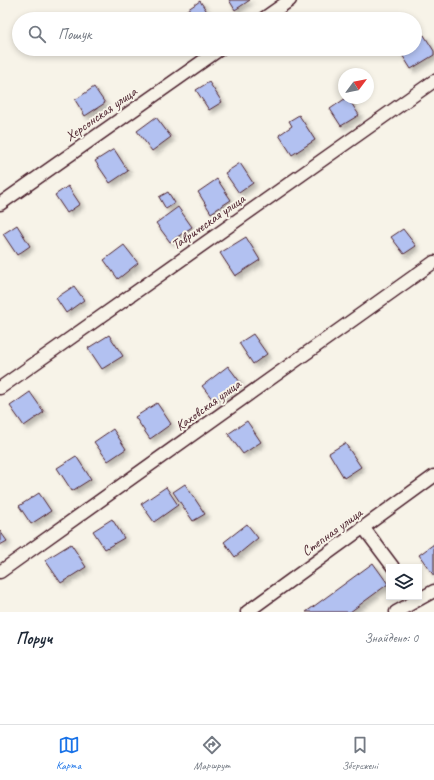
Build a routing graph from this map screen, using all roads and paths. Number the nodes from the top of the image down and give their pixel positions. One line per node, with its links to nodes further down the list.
1 (290, 0): 2 (street)
2 (273, 12)
3 (210, 56): 5 (street, Херсонская улица)
4 (434, 81): 7 (street, Таврическая улица)
5 (0, 204)
6 (434, 262): 11 (street, Каховская улица)
7 (0, 388)
8 (434, 476): 9 (street, Степная улица)
9 (363, 527): 10 (street); 15 (street, Степная улица)
10 (391, 564)
11 (0, 572)
12 (434, 591): 13 (street)
13 (422, 596)
14 (413, 600): 16 (street)
15 (254, 610)
16 (396, 612)

